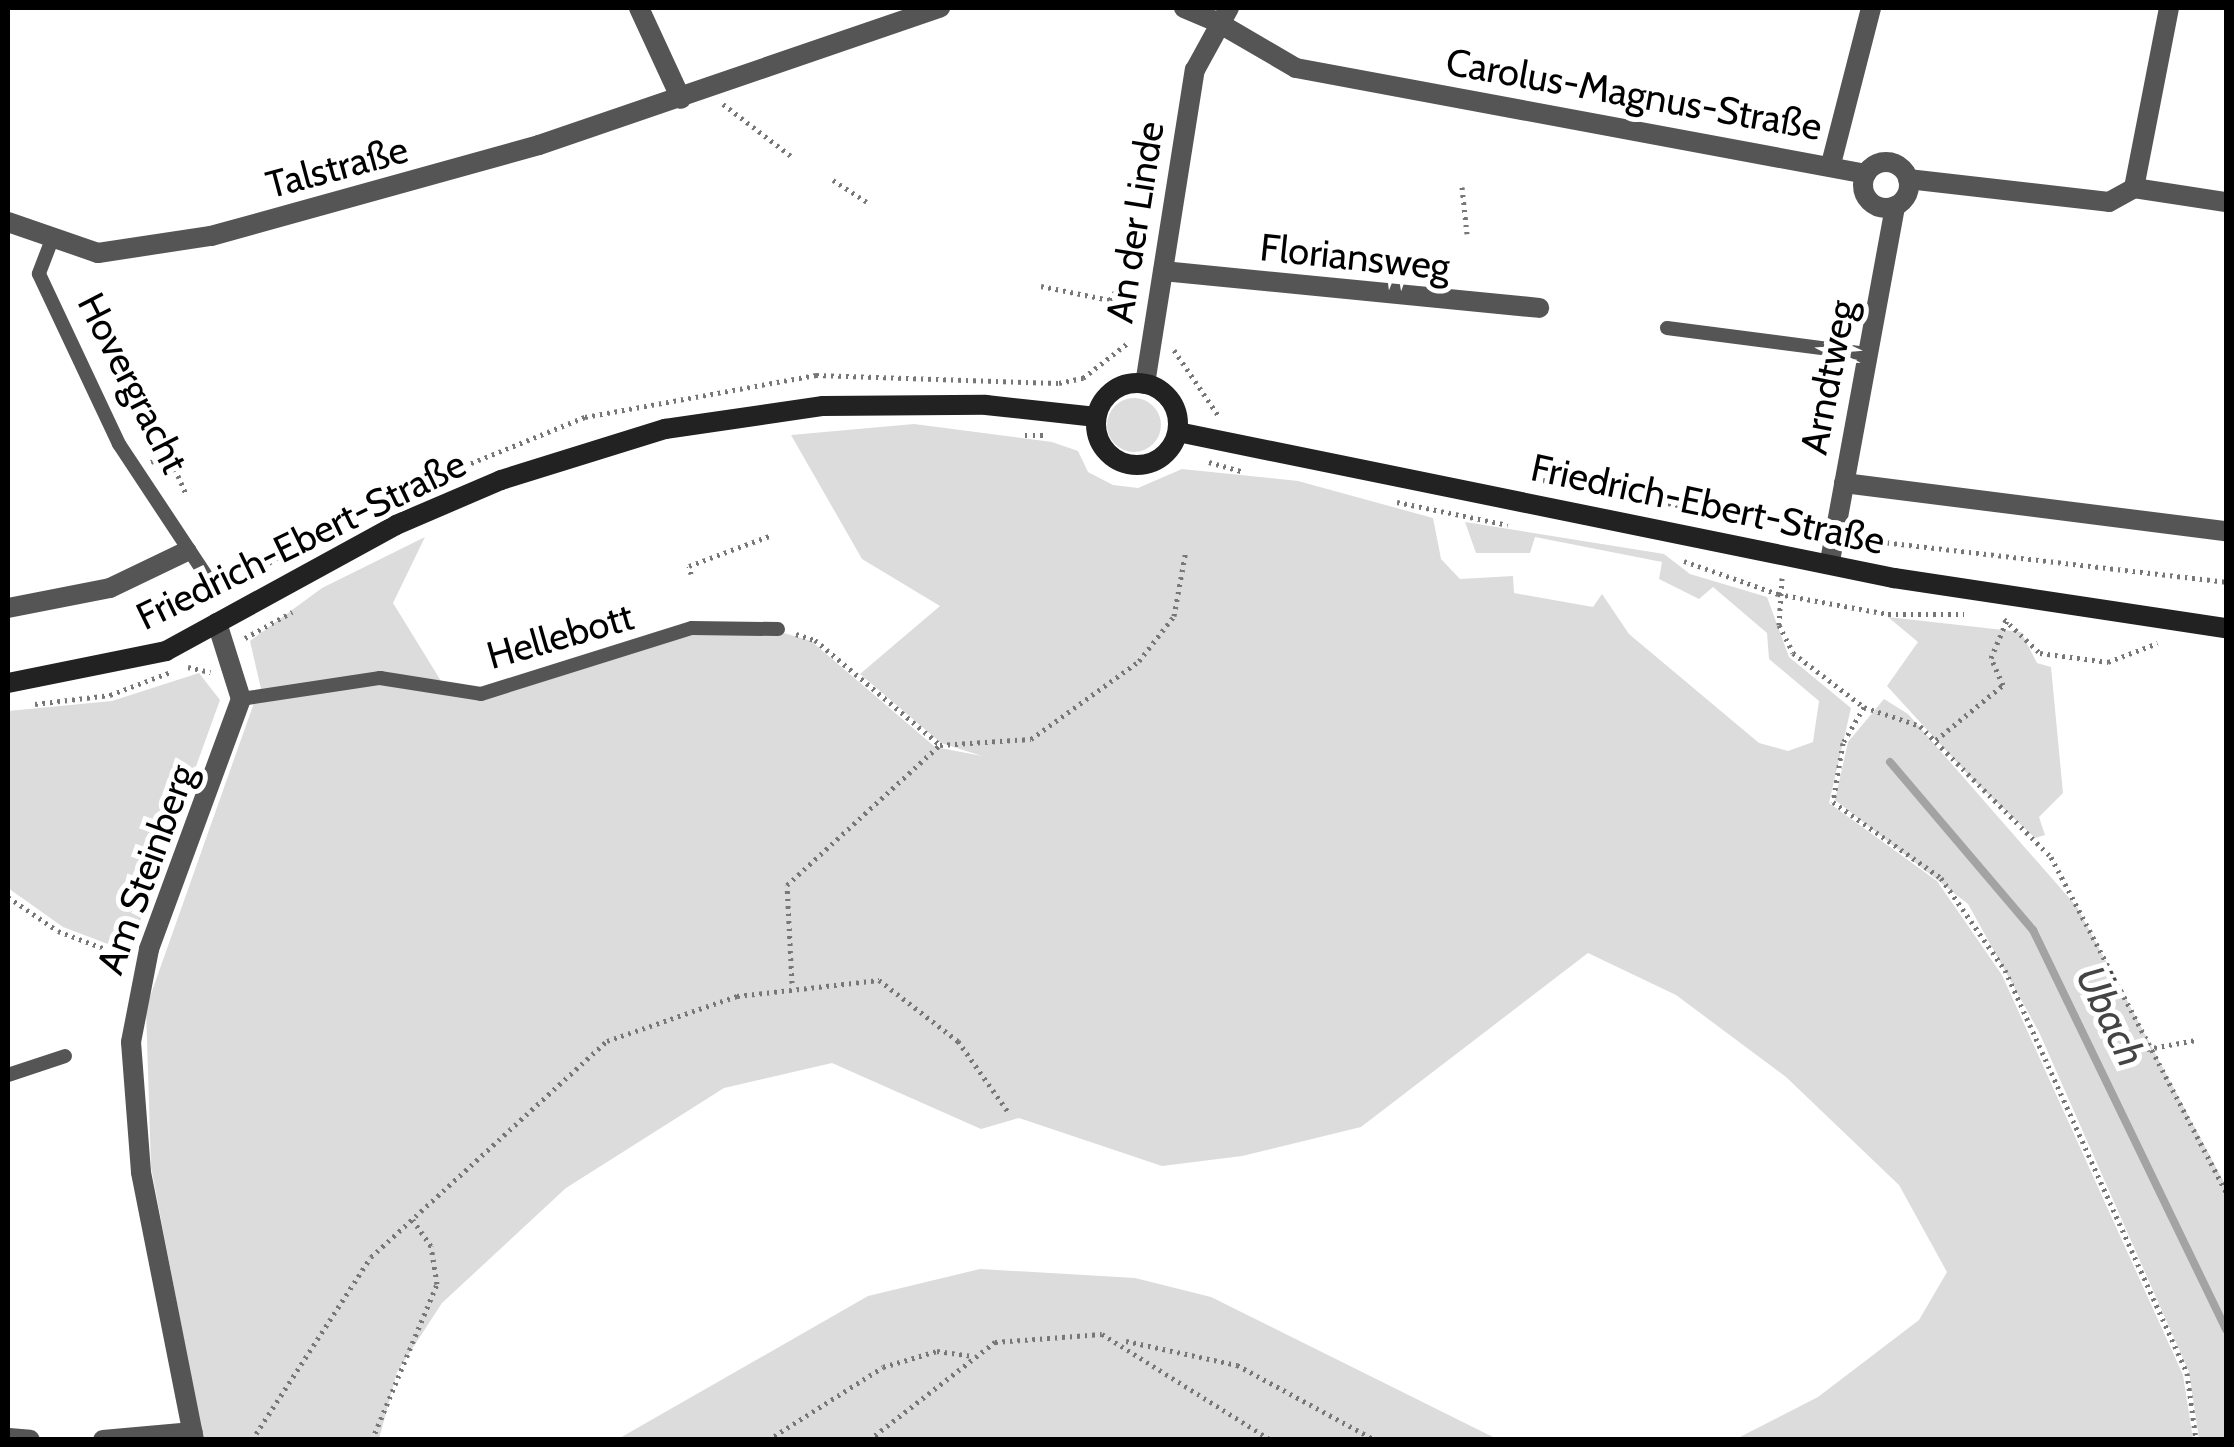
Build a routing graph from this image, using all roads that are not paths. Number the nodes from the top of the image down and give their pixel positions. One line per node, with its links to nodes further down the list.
1 (638, 8): 7 (street)
2 (940, 8): 7 (street, Talstraße)
3 (1184, 8): 6 (street, Carolus-Magnus-Straße)
4 (1872, 8): 8 (street)
5 (2169, 8): 11 (street)
6 (1223, 15): 8 (street, Carolus-Magnus-Straße); 16 (street, An der Linde)
7 (682, 99): 15 (street, Talstraße)
8 (1831, 164): 9 (street, Carolus-Magnus-Straße)
9 (1866, 174): 10 (street, Carolus-Magnus-Straße); 13 (street, Carolus-Magnus-Straße)
10 (1908, 179): 11 (street, Carolus-Magnus-Straße); 13 (street)
11 (2134, 188): 12 (street, Carolus-Magnus-Straße)
12 (2226, 202)
13 (1895, 206): 19 (street, Arndtweg)
14 (8, 222): 15 (street, Talstraße)
15 (51, 242): 25 (lane, Hovergracht)
16 (1164, 271): 17 (street, Floriansweg); 20 (street, An der Linde)
17 (1538, 308)
18 (1667, 328): 19 (lane)
19 (1868, 354): 23 (street, Arndtweg)
20 (1145, 384): 21 (main road); 22 (main road)
21 (1096, 417): 22 (main road); 29 (main road, Friedrich-Ebert-Straße)
22 (1178, 432): 26 (main road, Friedrich-Ebert-Straße)
23 (1844, 483): 24 (street, Friedrich-Ebert-Straße); 26 (street, Arndtweg)
24 (2226, 531)
25 (187, 551): 27 (lane, Hovergracht); 28 (street)
26 (1830, 561): 30 (main road, Friedrich-Ebert-Straße)
27 (205, 574)
28 (8, 608)
29 (217, 622): 32 (main road, Friedrich-Ebert-Straße); 33 (street)
30 (2226, 628)
31 (778, 629): 33 (lane, Hellebott)
32 (8, 683)
33 (240, 699): 36 (street, Am Steinberg)
34 (65, 1056): 35 (lane)
35 (8, 1074)
36 (193, 1436): 37 (street)
37 (102, 1440)

